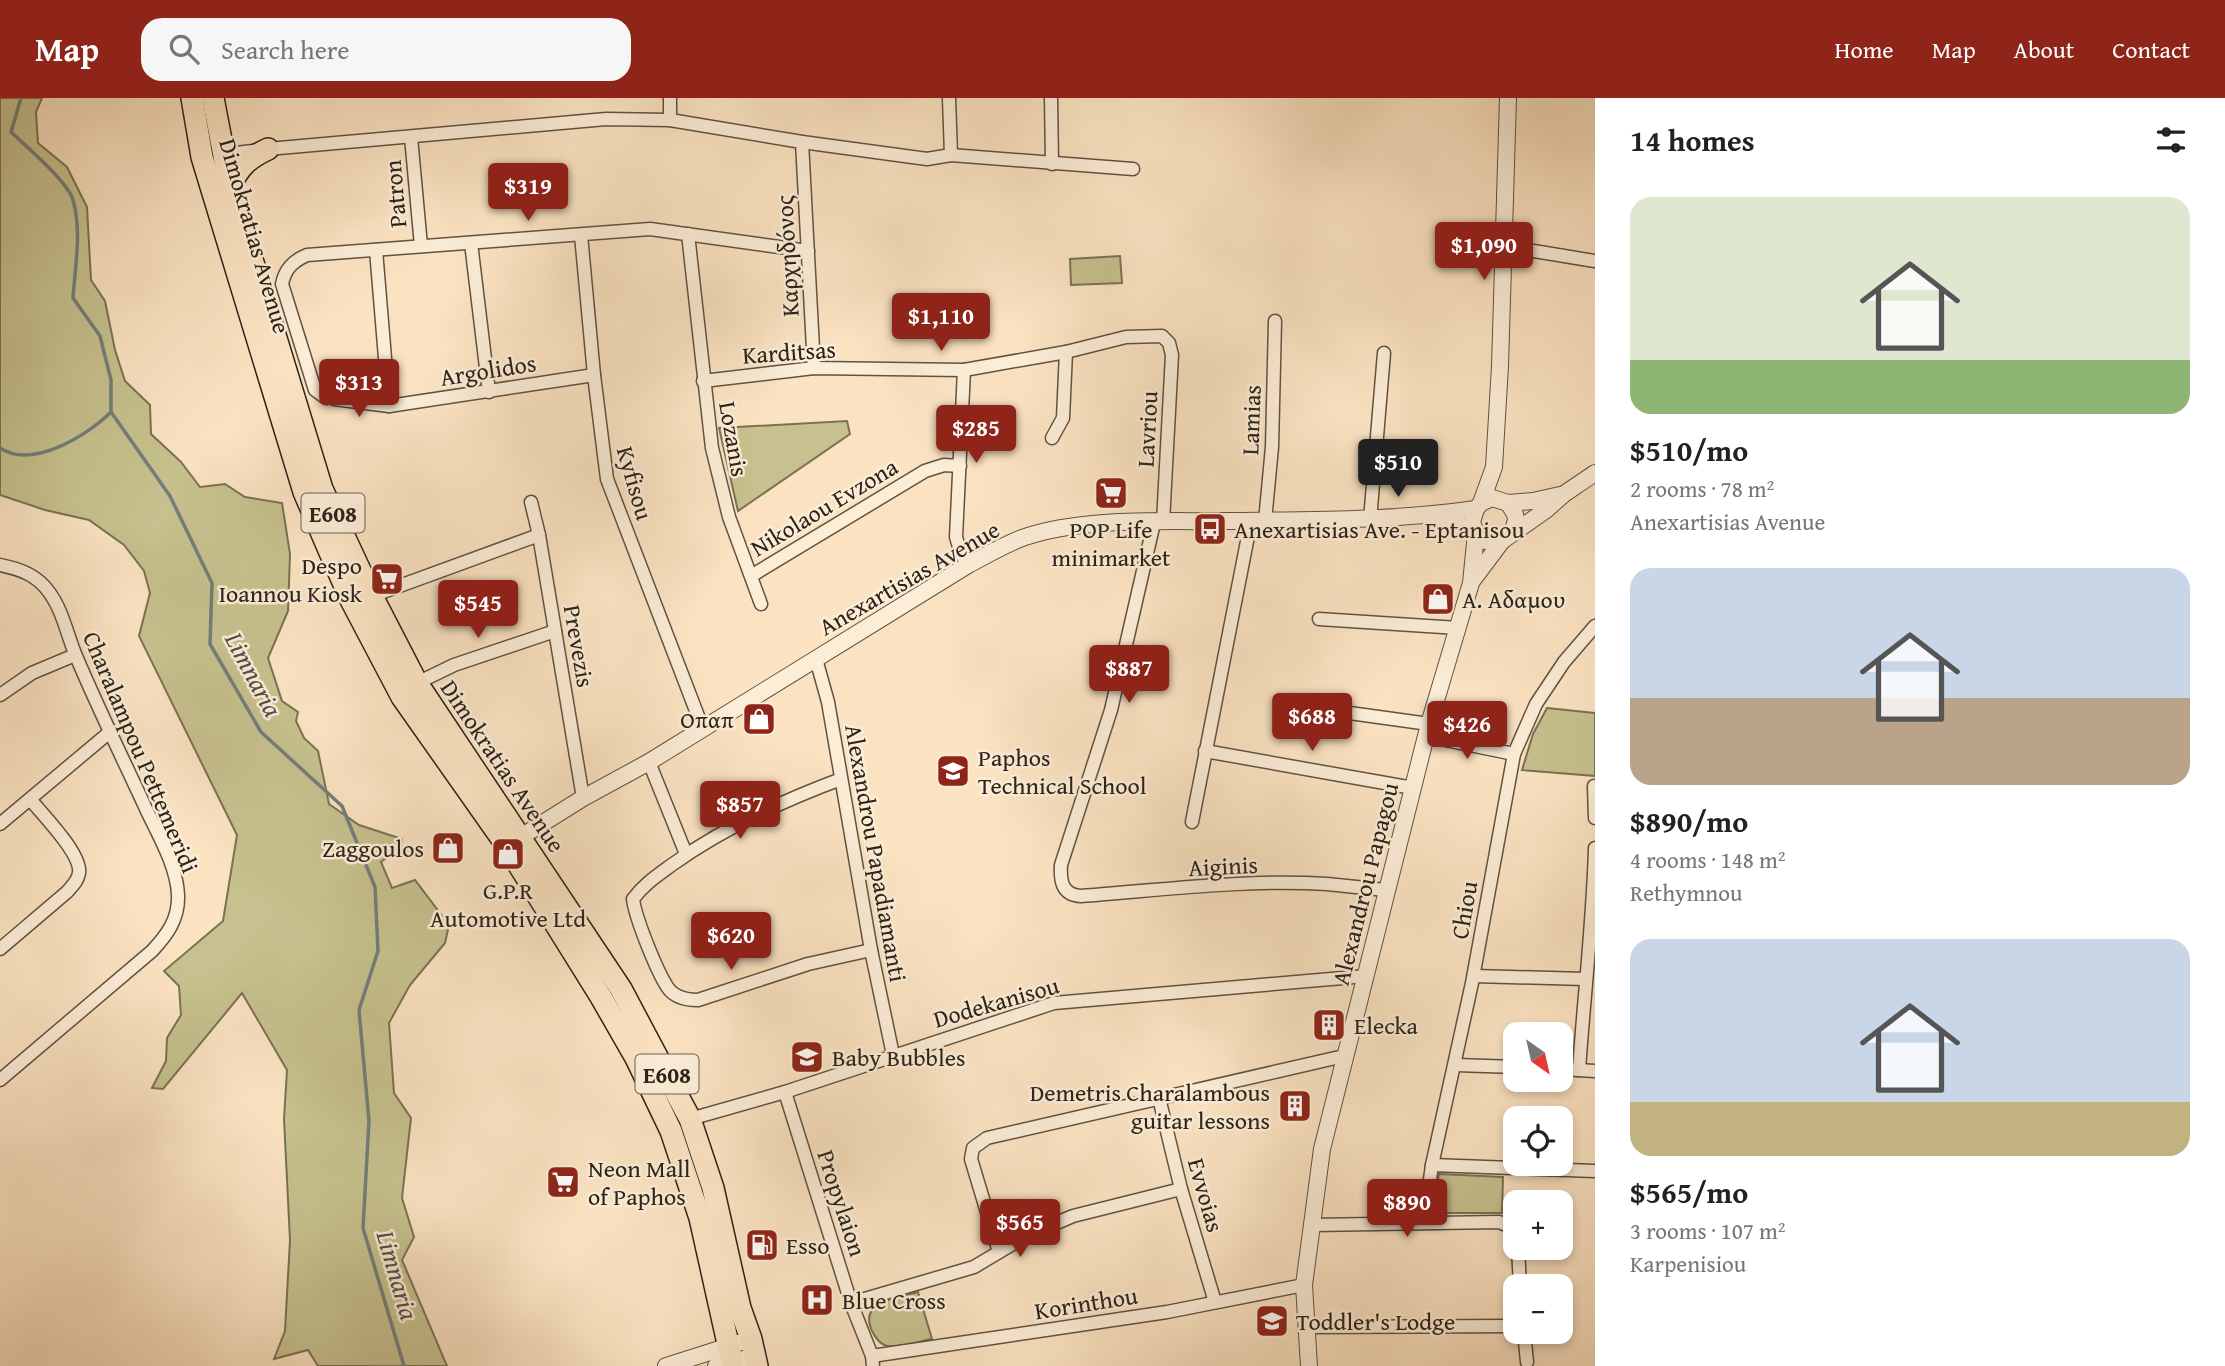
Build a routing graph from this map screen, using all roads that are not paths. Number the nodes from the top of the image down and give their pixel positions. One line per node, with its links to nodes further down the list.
1 (192, 98): 13 (highway, Dimokratias Avenue / E608)
2 (213, 98): 11 (highway, Dimokratias Avenue / E608)
3 (670, 98): 7 (street)
4 (949, 98): 12 (street)
5 (1051, 98): 14 (street)
6 (1508, 98): 20 (street)
7 (670, 120): 8 (street); 9 (street)
8 (411, 137): 10 (street); 21 (street, Patron)
9 (802, 142): 12 (street); 23 (street, Καρχηδόνος)
10 (268, 149): 11 (street); 16 (highway)
11 (224, 155): 13 (street); 16 (highway, Dimokratias Avenue / E608)
12 (951, 155): 14 (street)
13 (202, 158): 79 (highway, Dimokratias Avenue / E608)
14 (1052, 164): 15 (street)
15 (1133, 169)
16 (230, 187): 54 (highway, Dimokratias Avenue / E608)
17 (688, 234): 18 (street); 23 (street); 32 (street, Lozanis)
18 (581, 236): 19 (street); 31 (street, Kyfisou)
19 (471, 243): 21 (street); 33 (street)
20 (1504, 246): 24 (street); 37 (street)
21 (421, 247): 22 (street)
22 (376, 250): 34 (street); 34 (street, Argolidos)
23 (808, 251): 29 (street, Καρχηδόνος)
24 (1595, 261)
25 (1275, 321): 45 (street, Lamias)
26 (1167, 339): 27 (street, Karditsas); 46 (street, Lavriou)
27 (1066, 352): 30 (street, Karditsas); 35 (street)
28 (1384, 353): 44 (street)
29 (814, 368): 30 (street, Karditsas); 32 (street, Karditsas)
30 (964, 370): 36 (street)
31 (594, 375): 33 (street, Argolidos); 65 (street, Kyfisou)
32 (703, 381): 52 (street, Lozanis)
33 (489, 392): 34 (street, Argolidos)
34 (388, 406)
35 (1052, 438)
36 (960, 466): 51 (street); 52 (street, Nikolaou Evzona)
37 (1494, 467): 41 (street); 42 (street)
38 (1595, 473): 39 (street, Alexandrou Papagou)
39 (1564, 494): 41 (street); 49 (street, Alexandrou Papagou)
40 (531, 502): 48 (street, Prevezis)
41 (1506, 502): 42 (street); 49 (street)
42 (1478, 506): 43 (street, Anexartisias Avenue); 47 (street)
43 (1428, 516): 44 (street, Anexartisias Avenue); 47 (street, Anexartisias Avenue)
44 (1370, 520): 45 (street, Anexartisias Avenue)
45 (1258, 521): 46 (street, Anexartisias Avenue); 68 (street, Lamias)
46 (1159, 522): 51 (street, Anexartisias Avenue); 82 (street, Lavriou)
47 (1475, 532): 49 (street); 53 (street, Alexandrou Papagou)
48 (539, 535): 54 (street); 59 (street, Prevezis)
49 (1507, 537): 53 (street, Alexandrou Papagou)
50 (0, 565): 60 (street, Charalampou Pettemeridi)
51 (968, 565): 61 (street, Anexartisias Avenue)
52 (751, 576): 55 (street, Lozanis)
53 (1471, 583): 58 (street, Alexandrou Papagou)
54 (372, 596): 62 (highway, Dimokratias Avenue / E608)
55 (761, 604)
56 (1320, 619): 58 (street)
57 (1595, 626): 69 (street, Chiou)
58 (1458, 628): 66 (street, Alexandrou Papagou)
59 (555, 631): 62 (street); 74 (street, Prevezis)
60 (75, 655): 63 (street); 67 (street, Charalampou Pettemeridi)
61 (816, 659): 65 (street, Anexartisias Avenue); 71 (street, Alexandrou Papadiamanti)
62 (416, 683): 79 (highway, Dimokratias Avenue / E608)
63 (0, 695)
64 (1299, 706): 66 (street)
65 (703, 729): 70 (street, Anexartisias Avenue)
66 (1428, 730): 69 (street); 73 (street, Alexandrou Papagou)
67 (111, 732): 75 (street); 97 (street, Charalampou Pettemeridi)
68 (1205, 751): 73 (street); 77 (street, Lamias)
69 (1514, 754): 88 (street, Chiou)
70 (649, 762): 74 (street, Anexartisias Avenue); 81 (street)
71 (841, 779): 81 (street); 86 (street, Alexandrou Papadiamanti)
72 (1594, 786): 76 (street)
73 (1413, 788): 83 (street, Alexandrou Papagou)
74 (583, 798): 79 (street, Anexartisias Avenue)
75 (30, 799): 78 (street); 85 (street)
76 (1595, 818)
77 (1192, 822)
78 (0, 824)
79 (513, 841): 100 (highway, Dimokratias Avenue / E608); 115 (highway, Dimokratias Avenue / E608)
80 (1595, 848): 84 (street)
81 (686, 854): 86 (street)
82 (1065, 889): 83 (street, Aiginis)
83 (1385, 890): 87 (street, Alexandrou Papagou)
84 (1594, 916): 89 (street)
85 (0, 949)
86 (871, 950): 90 (street, Alexandrou Papadiamanti)
87 (1366, 976): 90 (street, Dodekanisou); 91 (street, Alexandrou Papagou)
88 (1474, 976): 89 (street); 92 (street, Chiou)
89 (1585, 979): 95 (street)
90 (893, 1055): 98 (street, Dodekanisou)
91 (1344, 1056): 99 (street); 106 (street, Alexandrou Papagou)
92 (1456, 1065): 93 (street); 101 (street, Chiou)
93 (1503, 1067)
94 (1573, 1070): 95 (street)
95 (1579, 1070): 96 (street)
96 (1595, 1071)
97 (0, 1080)
98 (785, 1092): 100 (street, Dodekanisou); 110 (street, Propylaion)
99 (1159, 1098): 103 (street, Evvoias); 107 (street)
100 (690, 1119): 114 (highway, Dimokratias Avenue / E608)
101 (1432, 1165): 102 (street); 104 (street, Chiou)
102 (1595, 1171)
103 (1181, 1189): 107 (street); 109 (street, Evvoias)
104 (1424, 1222): 105 (street); 106 (street)
105 (1503, 1224)
106 (1312, 1225): 108 (street, Alexandrou Papagou)
107 (999, 1252): 110 (street)
108 (1304, 1285): 109 (street, Korinthou); 112 (street, Alexandrou Papagou)
109 (1215, 1302): 116 (street, Korinthou)
110 (852, 1303): 116 (street, Propylaion)
111 (1503, 1326): 112 (street)
112 (1307, 1327): 119 (street, Alexandrou Papagou)
113 (1525, 1344): 117 (street)
114 (755, 1354): 115 (street)
115 (728, 1360): 118 (street)
116 (872, 1361)
117 (1527, 1362)
118 (666, 1366)
119 (1309, 1366)

